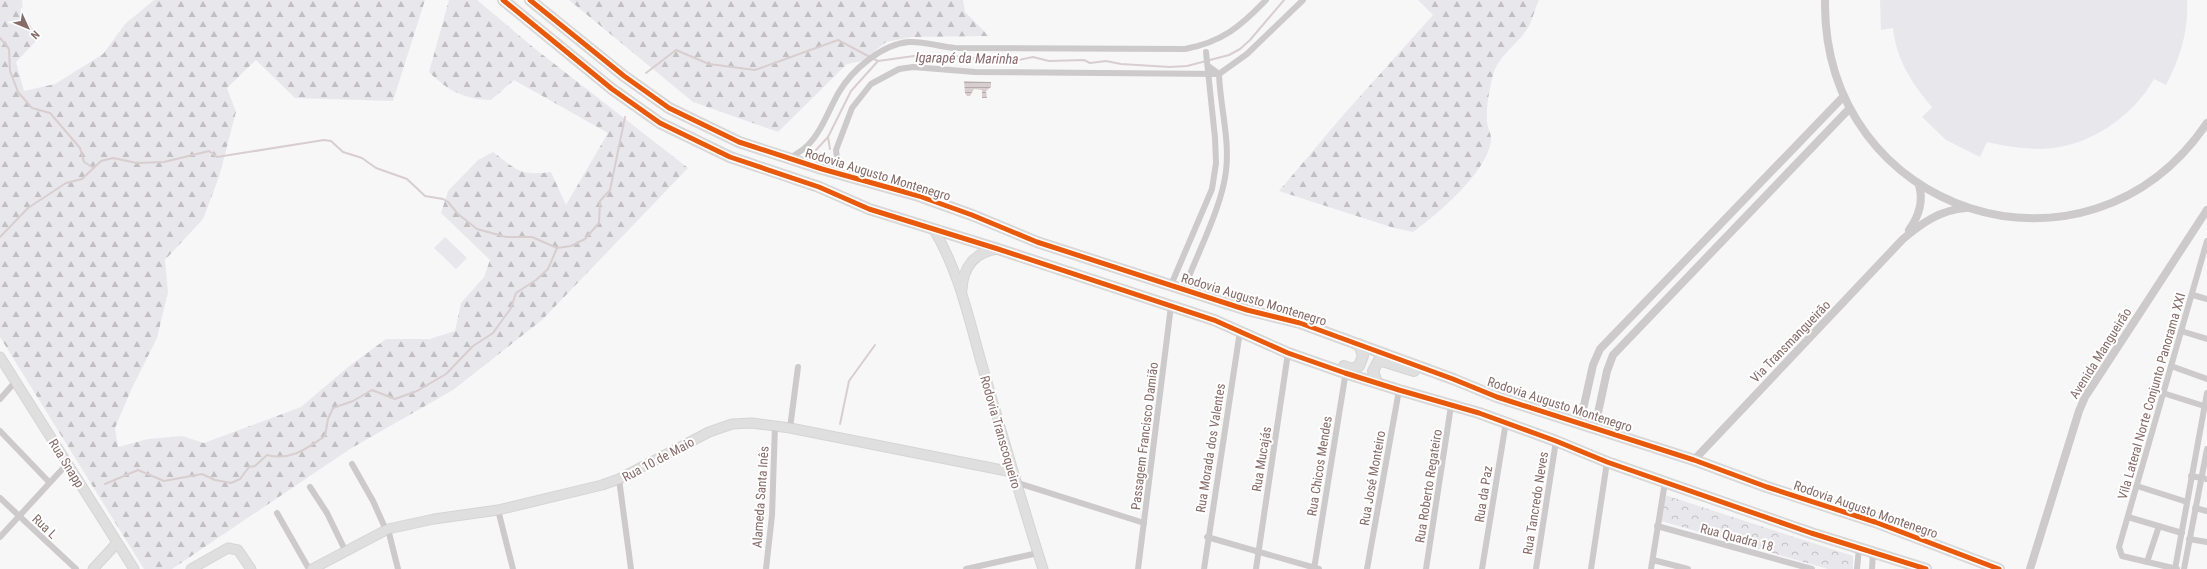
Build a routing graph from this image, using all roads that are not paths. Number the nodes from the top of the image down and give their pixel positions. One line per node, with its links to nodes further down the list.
1 (502, 0): 18 (main road)
2 (530, 0): 13 (main road, Rodovia Augusto Montenegro)
3 (1266, 0): 13 (street)
4 (1303, 0): 8 (street)
5 (1825, 0): 10 (street, Via Transmangueirão)
6 (1206, 52): 7 (street)
7 (1208, 66): 8 (street); 9 (street)
8 (1219, 74): 9 (street); 25 (street)
9 (1209, 75): 14 (street); 24 (street)
10 (1843, 97): 11 (street, Via Transmangueirão); 50 (street)
11 (1849, 109): 15 (street, Via Transmangueirão); 52 (street)
12 (2207, 123): 16 (street, Via Transmangueirão)
13 (788, 159): 14 (main road, Rodovia Augusto Montenegro)
14 (839, 174): 24 (main road, Rodovia Augusto Montenegro)
15 (1919, 185): 16 (street, Via Transmangueirão); 19 (street, Via Transmangueirão)
16 (1966, 208): 19 (street, Via Transmangueirão)
17 (2207, 210): 123 (street, Avenida Mangueirão)
18 (934, 230): 21 (main road); 26 (main road, Rodovia Transcoqueiro)
19 (1903, 239): 57 (street, Via Transmangueirão)
20 (2207, 241): 22 (street, Vila Lateral Norte Conjunto Panorama XXI)
21 (998, 249): 26 (main road, Rodovia Transcoqueiro); 29 (main road)
22 (2200, 266): 23 (street); 27 (street, Vila Lateral Norte Conjunto Panorama XXI)
23 (2207, 267)
24 (1172, 285): 25 (main road, Rodovia Augusto Montenegro)
25 (1184, 289): 33 (main road, Rodovia Augusto Montenegro)
26 (961, 294): 61 (main road, Rodovia Transcoqueiro)
27 (2192, 295): 28 (street); 31 (street, Vila Lateral Norte Conjunto Panorama XXI)
28 (2207, 299)
29 (1171, 306): 30 (main road); 78 (street, Passagem Francisco Damião)
30 (1240, 331): 34 (main road); 84 (street, Rua Morada dos Valentes)
31 (2181, 331): 32 (street); 36 (street, Vila Lateral Norte Conjunto Panorama XXI)
32 (2207, 339)
33 (1359, 344): 38 (main road); 39 (main road, Rodovia Augusto Montenegro)
34 (1288, 353): 38 (main road); 90 (street, Rua Mucajás)
35 (0, 359): 41 (main road, Rua Snapp)
36 (2171, 366): 40 (street); 44 (street, Vila Lateral Norte Conjunto Panorama XXI)
37 (798, 367): 53 (street)
38 (1346, 370): 42 (main road); 95 (street, Rua Chicos Mendes)
39 (1453, 379): 42 (main road); 50 (main road, Rodovia Augusto Montenegro)
40 (2207, 379)
41 (16, 381): 46 (street); 59 (main road, Rua Snapp)
42 (1377, 383): 43 (main road)
43 (1399, 390): 47 (main road); 111 (street, Rua José Monteiro)
44 (2163, 393): 48 (street); 68 (street, Vila Lateral Norte Conjunto Panorama XXI)
45 (2207, 393): 48 (street)
46 (0, 398)
47 (1452, 406): 49 (main road); 112 (street, Rua Roberto Regateiro)
48 (2204, 406): 62 (street)
49 (1506, 422): 55 (main road); 113 (street, Rua da Paz)
50 (1580, 423): 52 (main road, Rodovia Augusto Montenegro)
51 (775, 426): 53 (main road, Rua 10 de Maio); 63 (main road, Rua 10 de Maio); 105 (street, Alameda Santa Inês)
52 (1595, 427): 57 (main road, Rodovia Augusto Montenegro)
53 (790, 428): 61 (main road, Rua 10 de Maio)
54 (0, 431): 65 (street)
55 (1556, 441): 58 (main road); 114 (street, Rua Tancredo Neves)
56 (2207, 450): 64 (street)
57 (1694, 460): 122 (main road, Rodovia Augusto Montenegro)
58 (1607, 462): 67 (main road); 115 (street)
59 (67, 464): 65 (street); 87 (main road, Rua Snapp)
60 (352, 464): 81 (street)
61 (1012, 472): 66 (main road, Rodovia Transcoqueiro)
62 (2191, 476): 64 (street); 71 (street)
63 (619, 479): 73 (main road, Rua 10 de Maio); 104 (street)
64 (2204, 479): 72 (street)
65 (49, 482): 76 (street)
66 (1015, 482): 78 (street); 91 (main road, Rodovia Transcoqueiro)
67 (1665, 482): 79 (street); 88 (main road)
68 (2137, 486): 71 (street); 77 (street, Vila Lateral Norte Conjunto Panorama XXI)
69 (310, 487): 89 (street)
70 (0, 498): 76 (street, Rua L)
71 (2188, 502): 82 (street)
72 (2195, 508): 74 (street); 85 (street)
73 (498, 510): 81 (main road, Rua 10 de Maio); 103 (street)
74 (2207, 511)
75 (277, 513): 101 (street)
76 (19, 516): 83 (street); 96 (street, Rua L)
77 (2128, 517): 80 (street); 94 (street, Vila Lateral Norte Conjunto Panorama XXI)
78 (1144, 523): 108 (street, Passagem Francisco Damião)
79 (1657, 526): 93 (street); 118 (street, Rua Quadra 18)
80 (2158, 526): 82 (street); 94 (street)
81 (387, 530): 89 (main road, Rua 10 de Maio); 102 (street)
82 (2182, 533): 124 (street)
83 (0, 537)
84 (1207, 537): 90 (street); 109 (street, Rua Morada dos Valentes)
85 (2189, 539): 86 (street); 125 (street)
86 (2207, 542)
87 (117, 543): 97 (main road); 98 (main road, Rua Snapp)
88 (1860, 548): 92 (main road); 119 (street)
89 (345, 550): 101 (main road, Rua 10 de Maio)
90 (1258, 552): 95 (street); 110 (street, Rua Mucajás)
91 (1038, 553): 106 (street); 107 (main road, Rodovia Transcoqueiro)
92 (1873, 553): 120 (street); 121 (main road)
93 (1653, 560): 116 (street); 117 (street)
94 (2147, 562): 124 (street)
95 (1315, 568)
96 (76, 569)
97 (93, 569)
98 (134, 569)
99 (190, 569): 100 (main road)
100 (251, 569)
101 (311, 569)
102 (398, 569)
103 (513, 569)
104 (631, 569)
105 (766, 569)
106 (966, 569)
107 (1043, 569)
108 (1138, 569)
109 (1204, 569)
110 (1256, 569)
111 (1367, 569)
112 (1426, 569)
113 (1482, 569)
114 (1536, 569)
115 (1591, 569)
116 (1652, 569)
117 (1688, 569)
118 (1812, 569)
119 (1858, 569)
120 (1872, 569)
121 (1926, 569)
122 (1999, 569)
123 (2030, 569)
124 (2175, 569)
125 (2184, 569)

